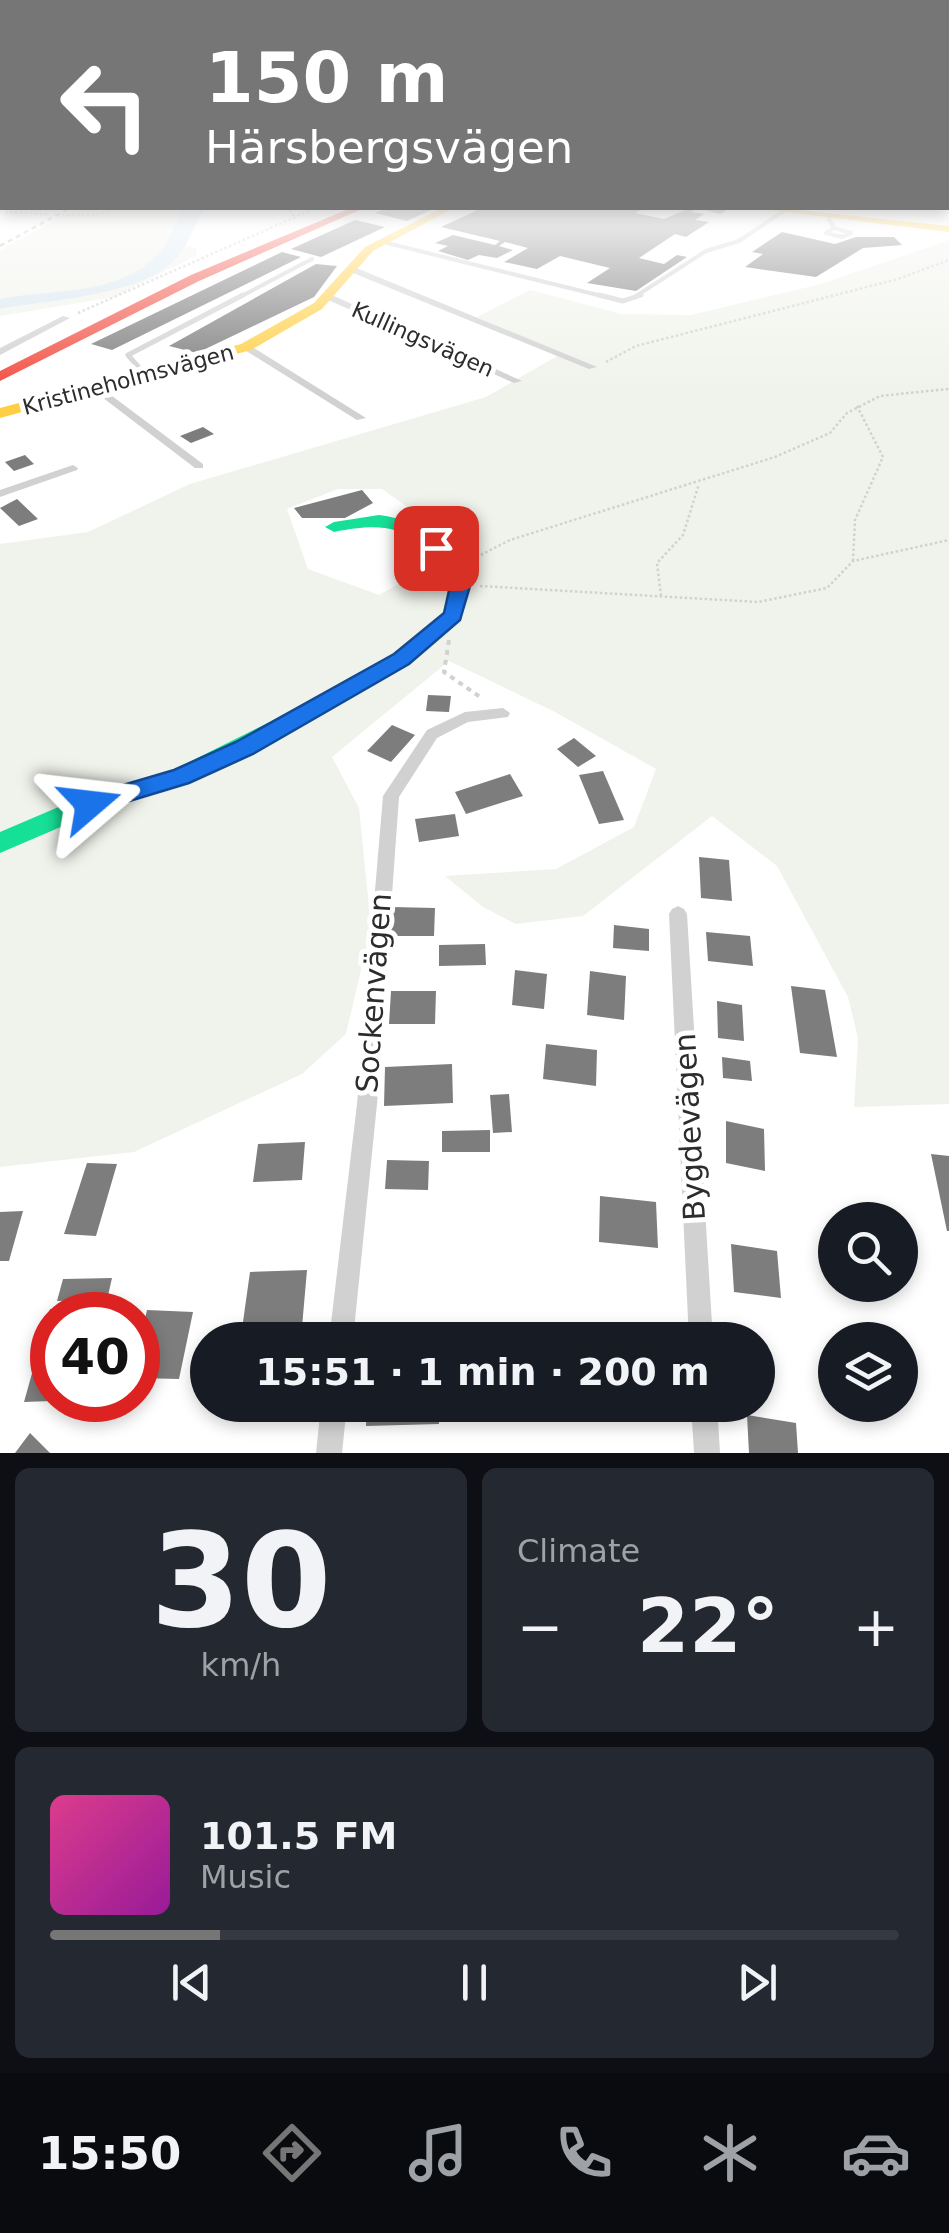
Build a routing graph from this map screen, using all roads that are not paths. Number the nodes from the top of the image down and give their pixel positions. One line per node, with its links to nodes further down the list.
1 (232, 255): 12 (main road)
2 (252, 255): 15 (main road)
3 (362, 255): 7 (main road, Kristineholmsvägen)
4 (435, 255): 5 (lane)
5 (701, 255)
6 (312, 259): 14 (lane)
7 (350, 269): 8 (main road, Kristineholmsvägen); 13 (street, Kullingsvägen)
8 (329, 297): 10 (main road, Kristineholmsvägen); 16 (street, Kullingsvägen)
9 (66, 318): 11 (street)
10 (246, 348): 14 (main road, Kristineholmsvägen); 19 (street)
11 (0, 352)
12 (0, 366)
13 (592, 367)
14 (146, 376): 17 (main road, Kristineholmsvägen)
15 (0, 377)
16 (517, 381)
17 (97, 389): 18 (main road, Kristineholmsvägen); 20 (street)
18 (0, 413)
19 (362, 418)
20 (199, 466)
21 (74, 468): 22 (street)
22 (0, 494)
23 (334, 527): 25 (main road)
24 (503, 713): 27 (street, Sockenvägen)
25 (0, 842)
26 (678, 914): 28 (street, Bygdevägen)
27 (343, 1322)
28 (700, 1322)
29 (332, 1422): 31 (street)
30 (705, 1422): 32 (street)
31 (328, 1453)
32 (707, 1453)

